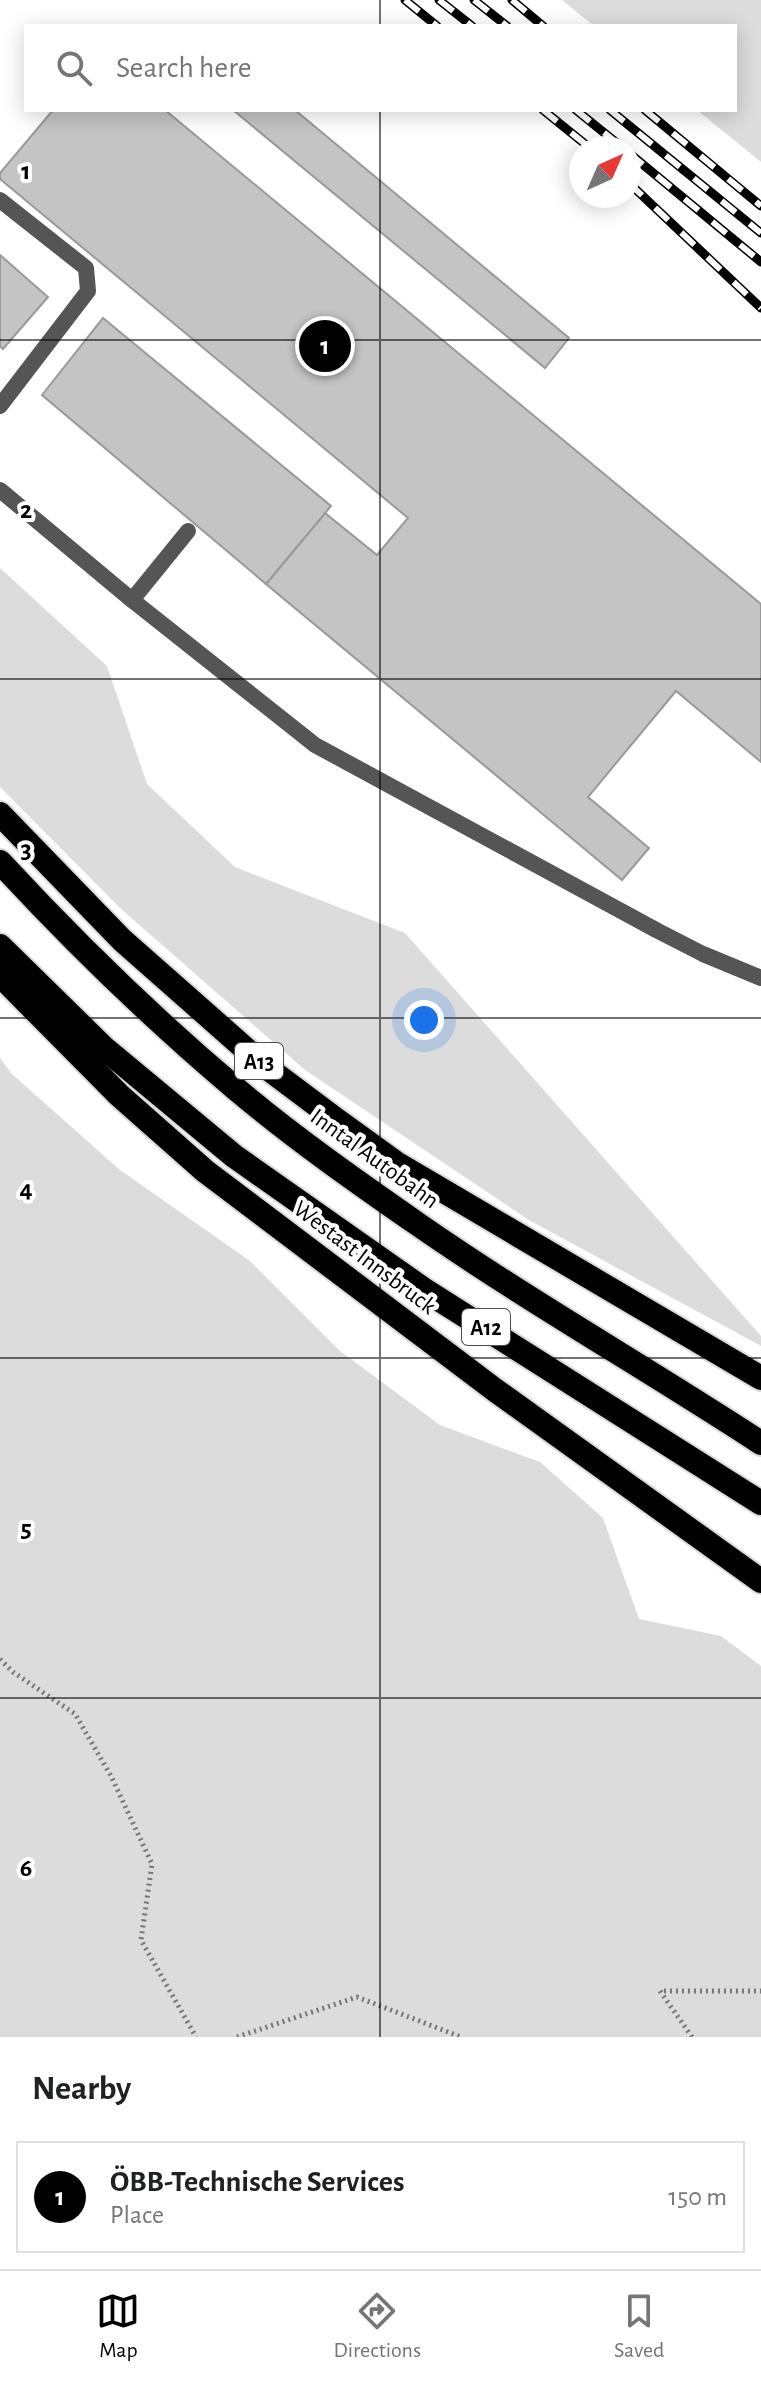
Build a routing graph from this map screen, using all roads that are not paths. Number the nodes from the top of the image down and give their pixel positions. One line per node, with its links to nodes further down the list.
1 (0, 200): 2 (lane)
2 (0, 406)
3 (0, 490): 5 (lane)
4 (188, 531): 5 (lane)
5 (132, 600): 10 (lane)
6 (0, 814): 11 (highway, A13)
7 (0, 862): 12 (highway, Inntal Autobahn / A12)
8 (0, 946): 13 (highway, A12)
9 (0, 975): 14 (highway, Westast Innsbruck)
10 (761, 978)
11 (761, 1378)
12 (761, 1443)
13 (752, 1497)
14 (761, 1581)

